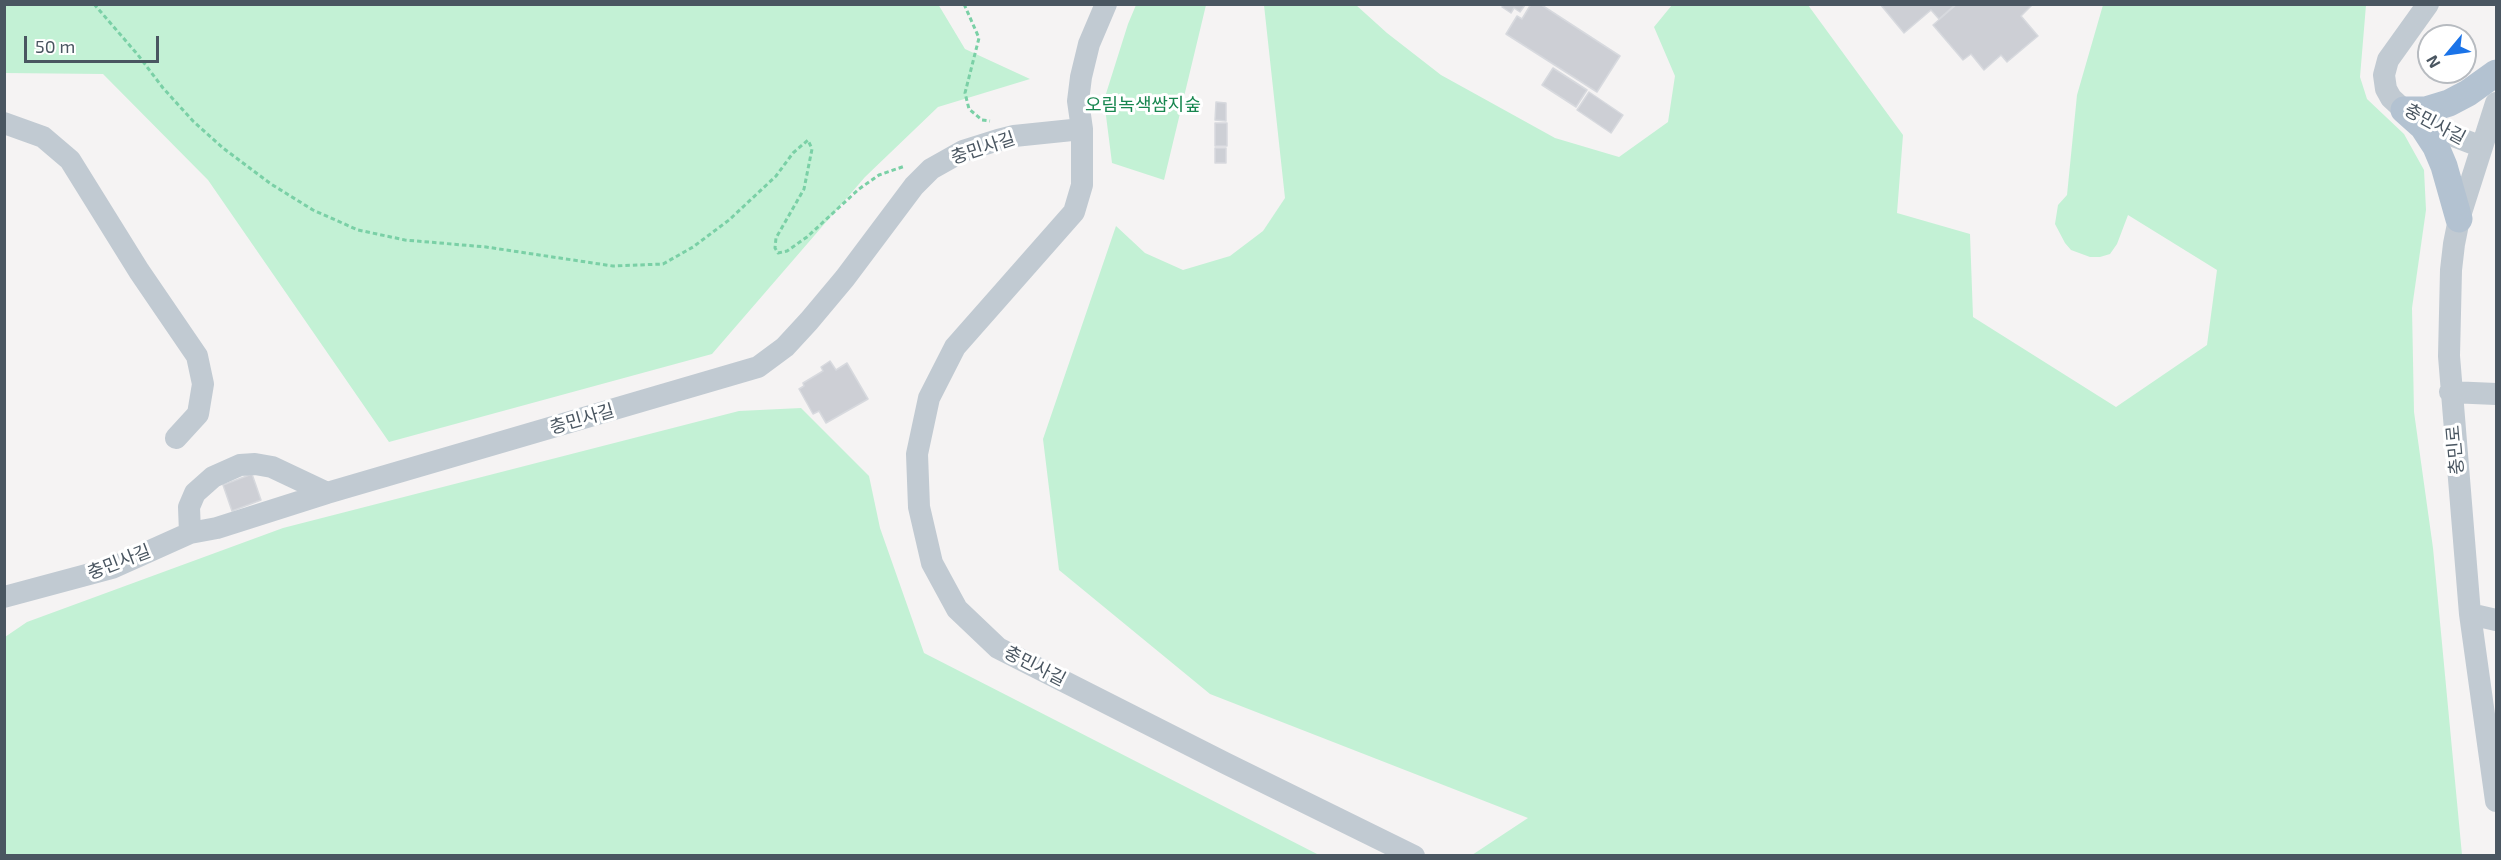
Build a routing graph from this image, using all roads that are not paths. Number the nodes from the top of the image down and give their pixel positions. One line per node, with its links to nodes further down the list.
1 (1106, 4): 7 (street, 충민사길)
2 (2428, 4): 5 (street, 충민사길)
3 (2496, 73): 5 (main road)
4 (2496, 103): 8 (street, 충민로)
5 (2404, 110): 8 (street, 충민사길); 9 (main road)
6 (4, 123): 12 (street)
7 (1082, 129): 13 (street, 충민사길); 19 (street, 충민사길)
8 (2482, 147): 9 (street, 충민로)
9 (2459, 219): 10 (street, 충민로)
10 (2450, 392): 11 (street); 16 (street, 충민로)
11 (2496, 394)
12 (176, 438)
13 (327, 493): 14 (street, 충민사길); 14 (street)
14 (190, 533): 15 (street, 충민사길)
15 (4, 597)
16 (2470, 614): 17 (street); 18 (street, 충민로)
17 (2496, 620)
18 (2496, 801)
19 (1414, 855)

